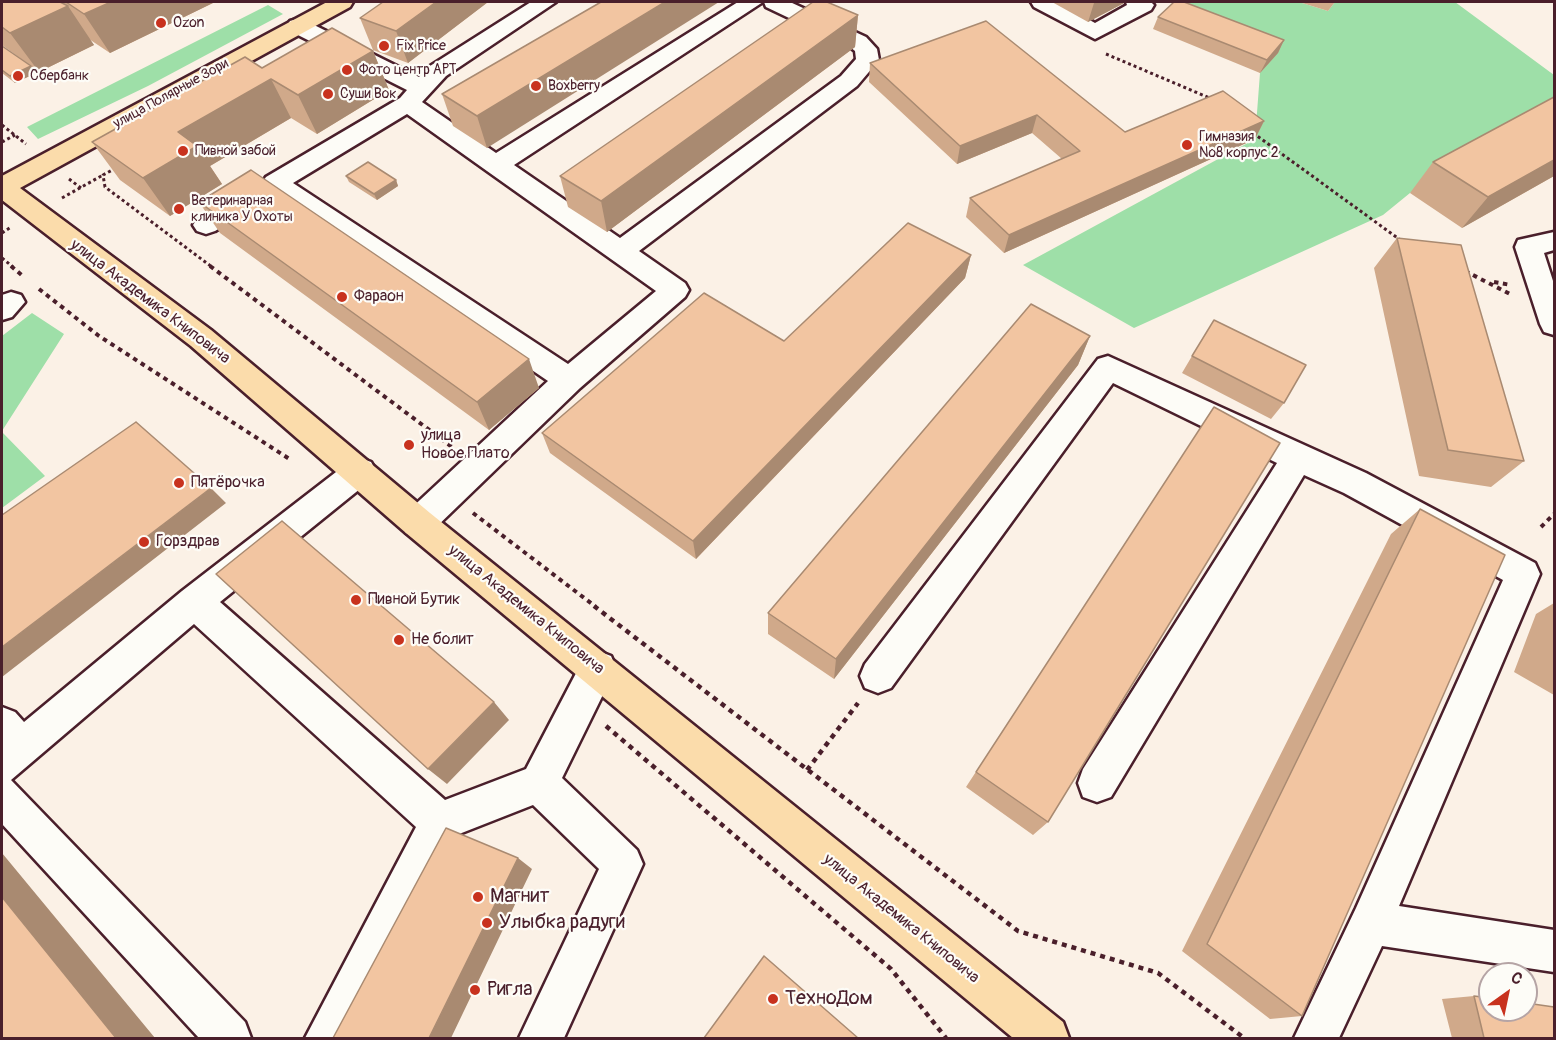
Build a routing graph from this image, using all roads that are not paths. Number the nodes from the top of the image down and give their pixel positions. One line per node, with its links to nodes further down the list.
1 (297, 2): 8 (lane)
2 (342, 2): 8 (main road, улица Полярные Зори)
3 (545, 2): 10 (lane)
4 (752, 2): 11 (lane)
5 (774, 2): 16 (lane)
6 (1042, 2): 7 (lane)
7 (1136, 2)
8 (319, 14): 9 (main road, улица Полярные Зори)
9 (298, 26): 10 (lane); 13 (main road, улица Полярные Зори)
10 (415, 96): 11 (lane); 12 (lane)
11 (496, 165): 16 (lane)
12 (275, 183): 14 (lane); 18 (lane)
13 (2, 187): 20 (main road, улица Академика Книповича)
14 (206, 225)
15 (1554, 242): 17 (lane)
16 (621, 251): 18 (lane)
17 (1554, 321)
18 (569, 380): 21 (lane)
19 (1297, 458): 24 (lane); 27 (lane); 30 (lane)
20 (360, 471): 21 (main road, улица Академика Книповича); 22 (lane)
21 (418, 523): 23 (main road, улица Академика Книповича)
22 (194, 602): 25 (lane); 29 (lane)
23 (598, 669): 26 (lane); 35 (main road, улица Академика Книповича)
24 (878, 676)
25 (8, 746)
26 (539, 783): 29 (lane); 34 (lane)
27 (1097, 783)
28 (2, 796): 32 (lane)
29 (440, 822): 33 (lane)
30 (1371, 923): 31 (lane); 36 (lane)
31 (1554, 951)
32 (229, 1038)
33 (327, 1038)
34 (541, 1038)
35 (1047, 1038)
36 (1316, 1038)

